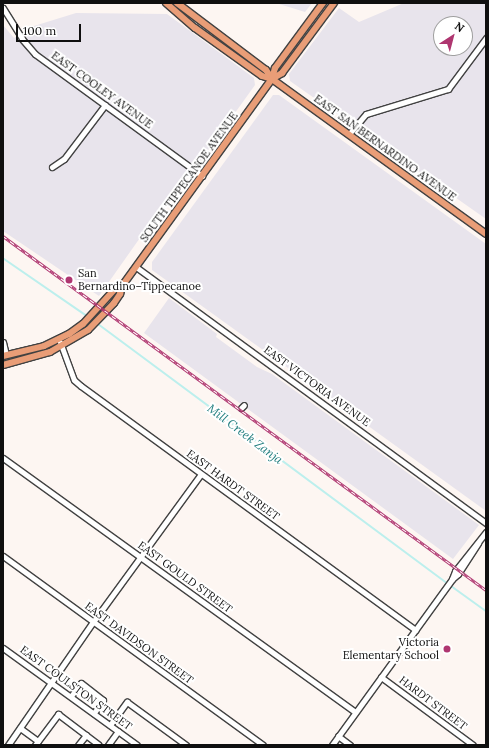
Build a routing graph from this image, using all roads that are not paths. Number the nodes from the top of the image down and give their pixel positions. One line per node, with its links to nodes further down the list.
1 (166, 3): 7 (main road)
2 (177, 3): 7 (main road)
3 (323, 3): 7 (main road, SOUTH TIPPECANOE AVENUE)
4 (334, 3): 7 (main road, SOUTH TIPPECANOE AVENUE)
5 (3, 8): 8 (street, EAST COOLEY AVENUE)
6 (486, 38): 9 (street)
7 (272, 79): 9 (main road, EAST SAN BERNARDINO AVENUE); 11 (main road, SOUTH TIPPECANOE AVENUE)
8 (104, 105): 10 (street); 11 (street, EAST COOLEY AVENUE)
9 (349, 134): 12 (main road, EAST SAN BERNARDINO AVENUE)
10 (52, 167)
11 (202, 176): 13 (main road, SOUTH TIPPECANOE AVENUE)
12 (486, 234)
13 (136, 267): 14 (main road, SOUTH TIPPECANOE AVENUE); 22 (street, EAST VICTORIA AVENUE)
14 (122, 286): 15 (main road, SOUTH TIPPECANOE AVENUE); 17 (main road, SOUTH TIPPECANOE AVENUE)
15 (59, 340): 17 (street, EAST HARDT STREET); 18 (main road, SOUTH TIPPECANOE AVENUE)
16 (3, 342): 18 (street)
17 (62, 347): 19 (main road, SOUTH TIPPECANOE AVENUE); 21 (street, EAST HARDT STREET)
18 (5, 355): 19 (main road)
19 (6, 364)
20 (3, 458): 25 (street, EAST GOULD STREET)
21 (201, 474): 25 (street); 27 (street, EAST HARDT STREET)
22 (486, 523)
23 (486, 532): 27 (street)
24 (3, 556): 26 (street, EAST DAVIDSON STREET)
25 (141, 558): 26 (street); 32 (street, EAST GOULD STREET)
26 (93, 622): 30 (street); 46 (street, EAST DAVIDSON STREET)
27 (415, 630): 29 (street)
28 (3, 648): 30 (street, EAST COULSTON STREET)
29 (381, 677): 32 (street); 49 (street, HARDT STREET)
30 (52, 684): 31 (street, EAST COULSTON STREET); 35 (street)
31 (71, 696): 33 (street, EAST COULSTON STREET); 33 (street)
32 (355, 712): 38 (street)
33 (94, 713): 34 (street, EAST COULSTON STREET)
34 (110, 725): 36 (street, EAST COULSTON STREET); 45 (street)
35 (20, 728): 39 (street); 40 (street)
36 (118, 731): 43 (street); 44 (street, EAST COULSTON STREET)
37 (86, 735): 39 (street); 41 (street); 42 (street)
38 (338, 736): 47 (street); 48 (street)
39 (37, 743)
40 (8, 745)
41 (78, 745)
42 (100, 745)
43 (108, 745)
44 (137, 745)
45 (186, 745)
46 (263, 745)
47 (332, 745)
48 (350, 745)
49 (473, 745)

